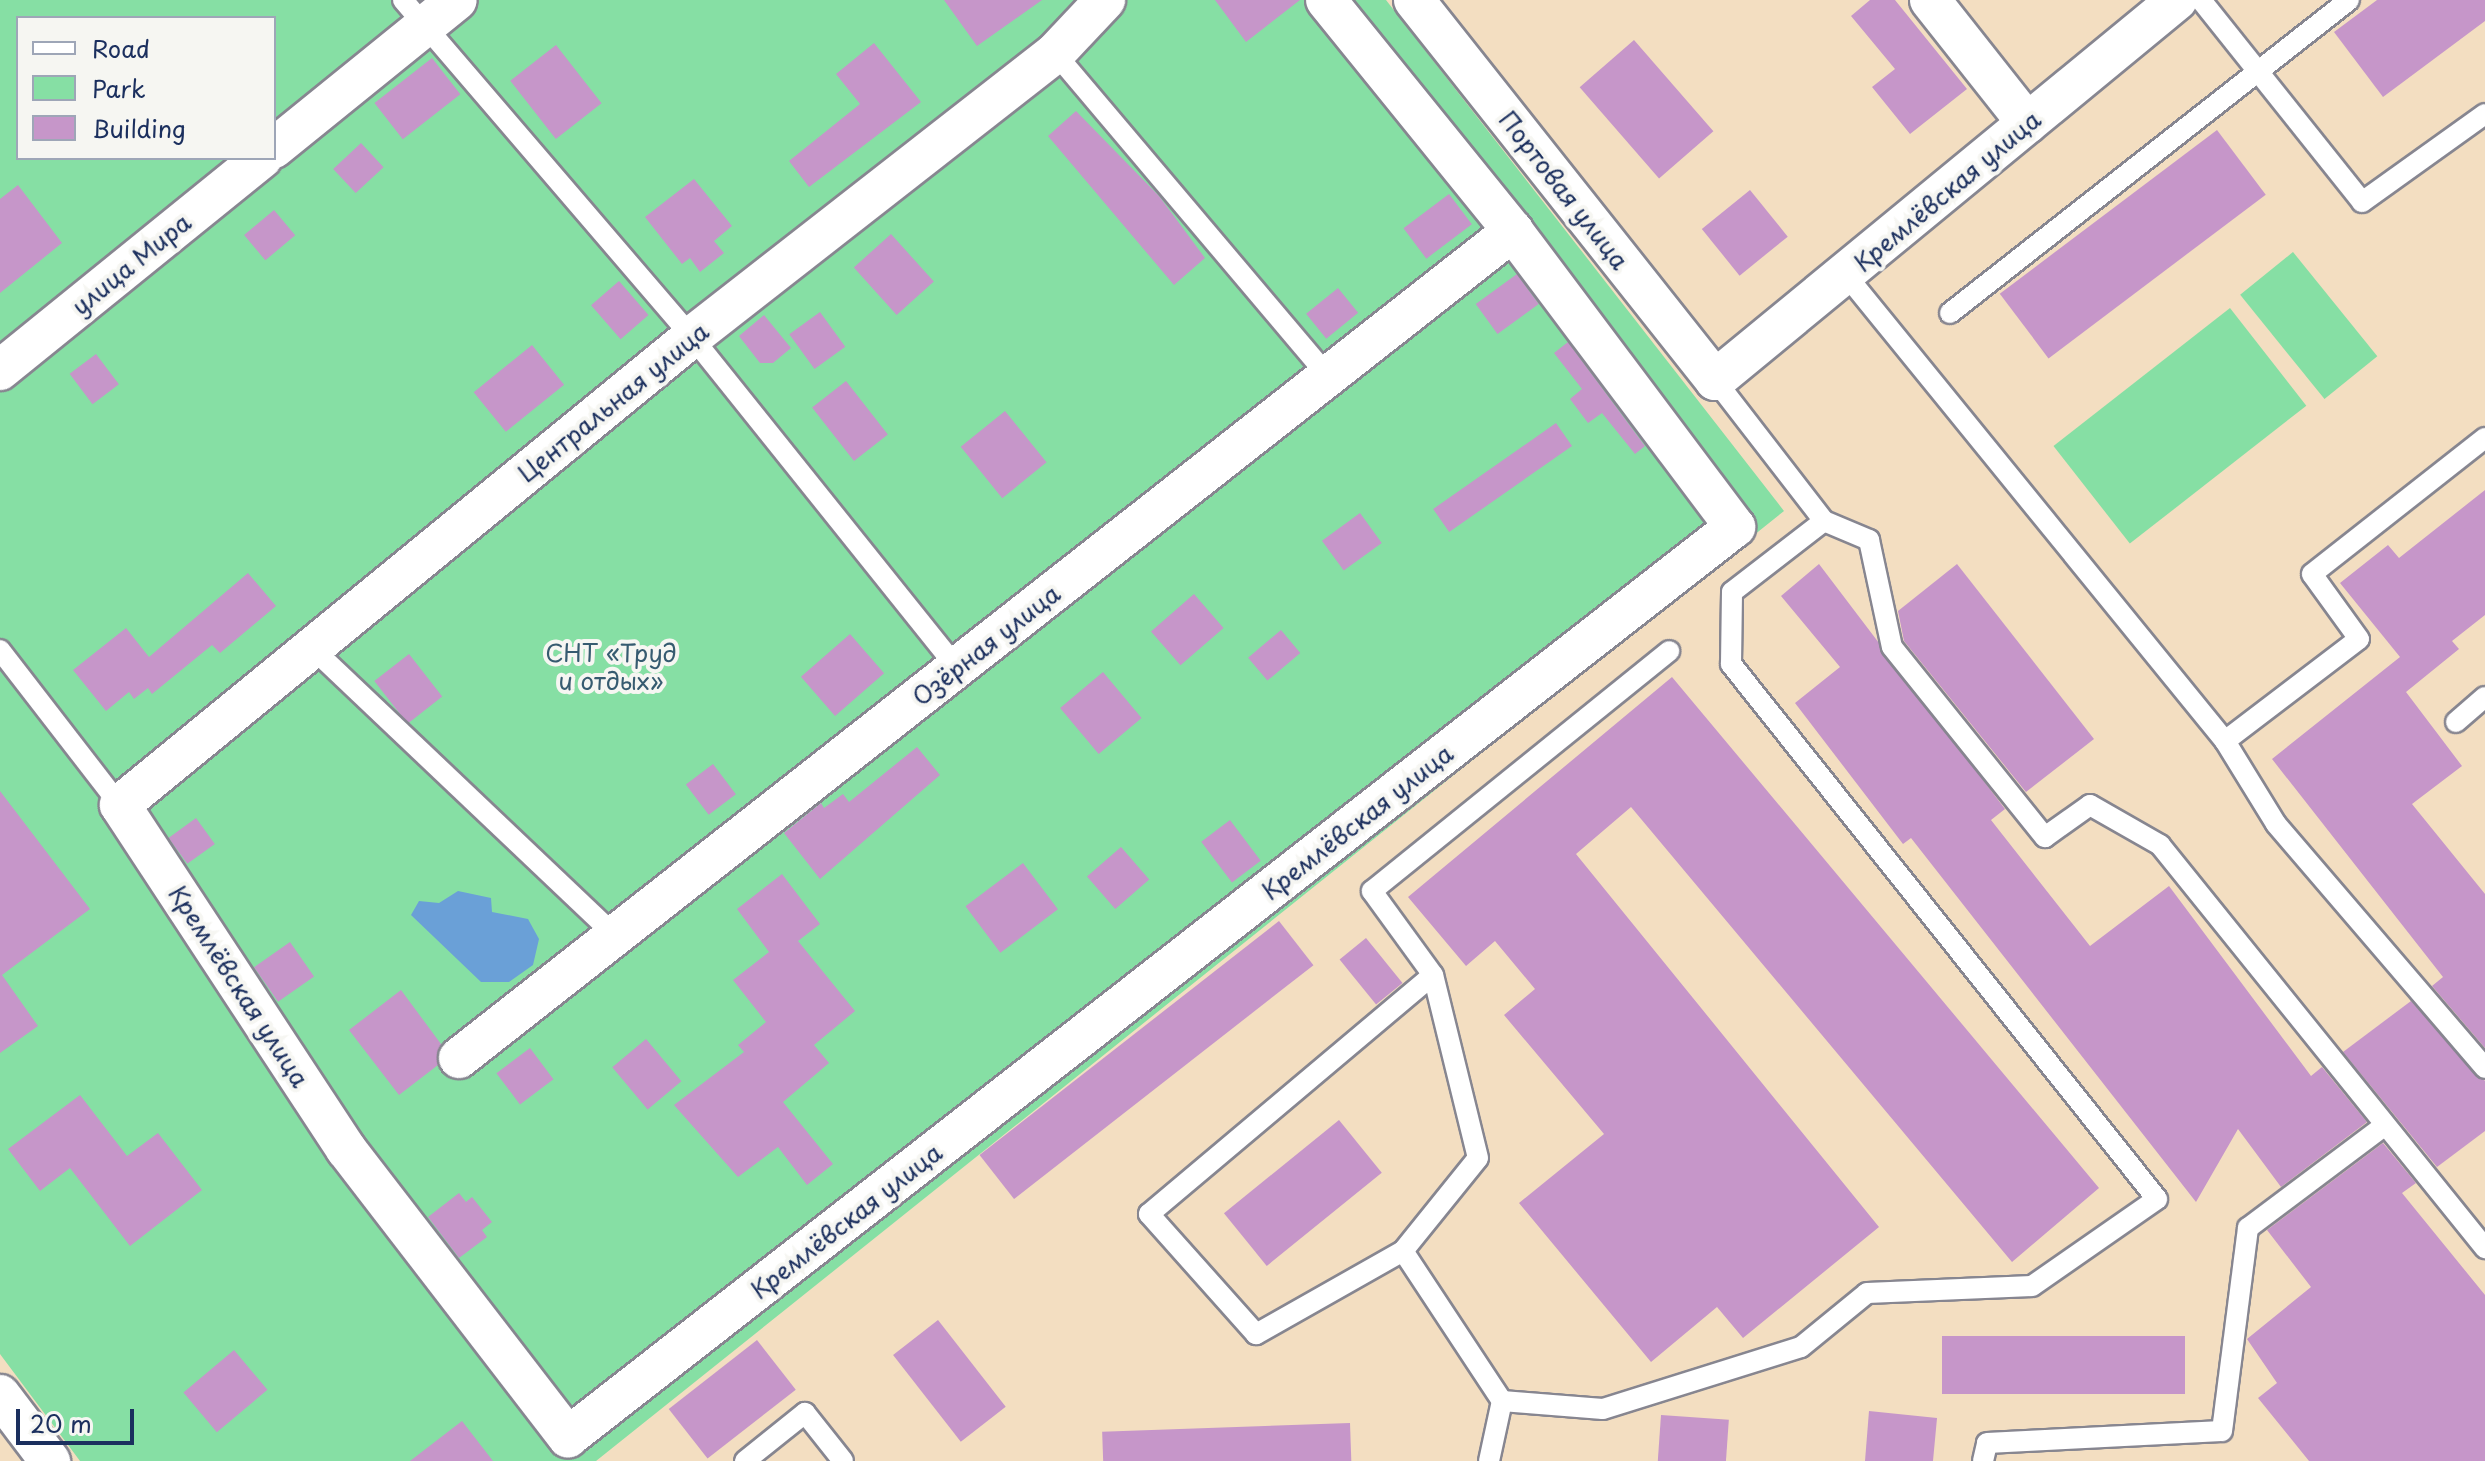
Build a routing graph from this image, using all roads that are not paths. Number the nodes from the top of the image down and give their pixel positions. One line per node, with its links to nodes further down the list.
1 (457, 0): 9 (street)
2 (1105, 0): 10 (street, Центральная улица)
3 (1326, 0): 16 (street)
4 (1414, 0): 22 (street, Портовая улица)
5 (1930, 0): 13 (street)
6 (2177, 0): 13 (street, Кремлёвская улица)
7 (2201, 0): 11 (lane)
8 (2349, 0): 11 (lane)
9 (415, 13): 14 (street); 19 (lane)
10 (1055, 53): 19 (street, Центральная улица); 21 (lane)
11 (2256, 73): 12 (lane); 18 (lane)
12 (2485, 114)
13 (2027, 123): 17 (street, Кремлёвская улица)
14 (276, 146)
15 (260, 160): 20 (street, улица Мира)
16 (1513, 231): 21 (street, Озёрная улица); 32 (street, Кремлёвская улица)
17 (1846, 275): 22 (street, Кремлёвская улица); 31 (lane)
18 (1950, 313)
19 (692, 337): 25 (street, Центральная улица); 28 (lane)
20 (0, 370)
21 (1328, 376): 28 (street, Озёрная улица)
22 (1715, 380): 24 (lane)
23 (2485, 438): 31 (lane)
24 (1824, 521): 37 (lane); 41 (lane)
25 (312, 648): 32 (street, Центральная улица); 33 (lane)
26 (0, 650): 32 (lane)
27 (1669, 651): 34 (lane)
28 (957, 668): 33 (street, Озёрная улица)
29 (2485, 697): 30 (lane)
30 (2456, 722)
31 (2225, 741): 36 (lane)
32 (120, 805)
33 (615, 936): 35 (street, Озёрная улица)
34 (1433, 975): 39 (lane); 39 (lane)
35 (459, 1058)
36 (2485, 1068)
37 (2384, 1126): 38 (lane); 46 (lane)
38 (2485, 1248)
39 (1403, 1251): 41 (lane)
40 (0, 1395): 42 (street)
41 (1502, 1401): 45 (lane)
42 (50, 1461)
43 (745, 1461): 44 (lane)
44 (843, 1461)
45 (1489, 1461)
46 (1983, 1461)

